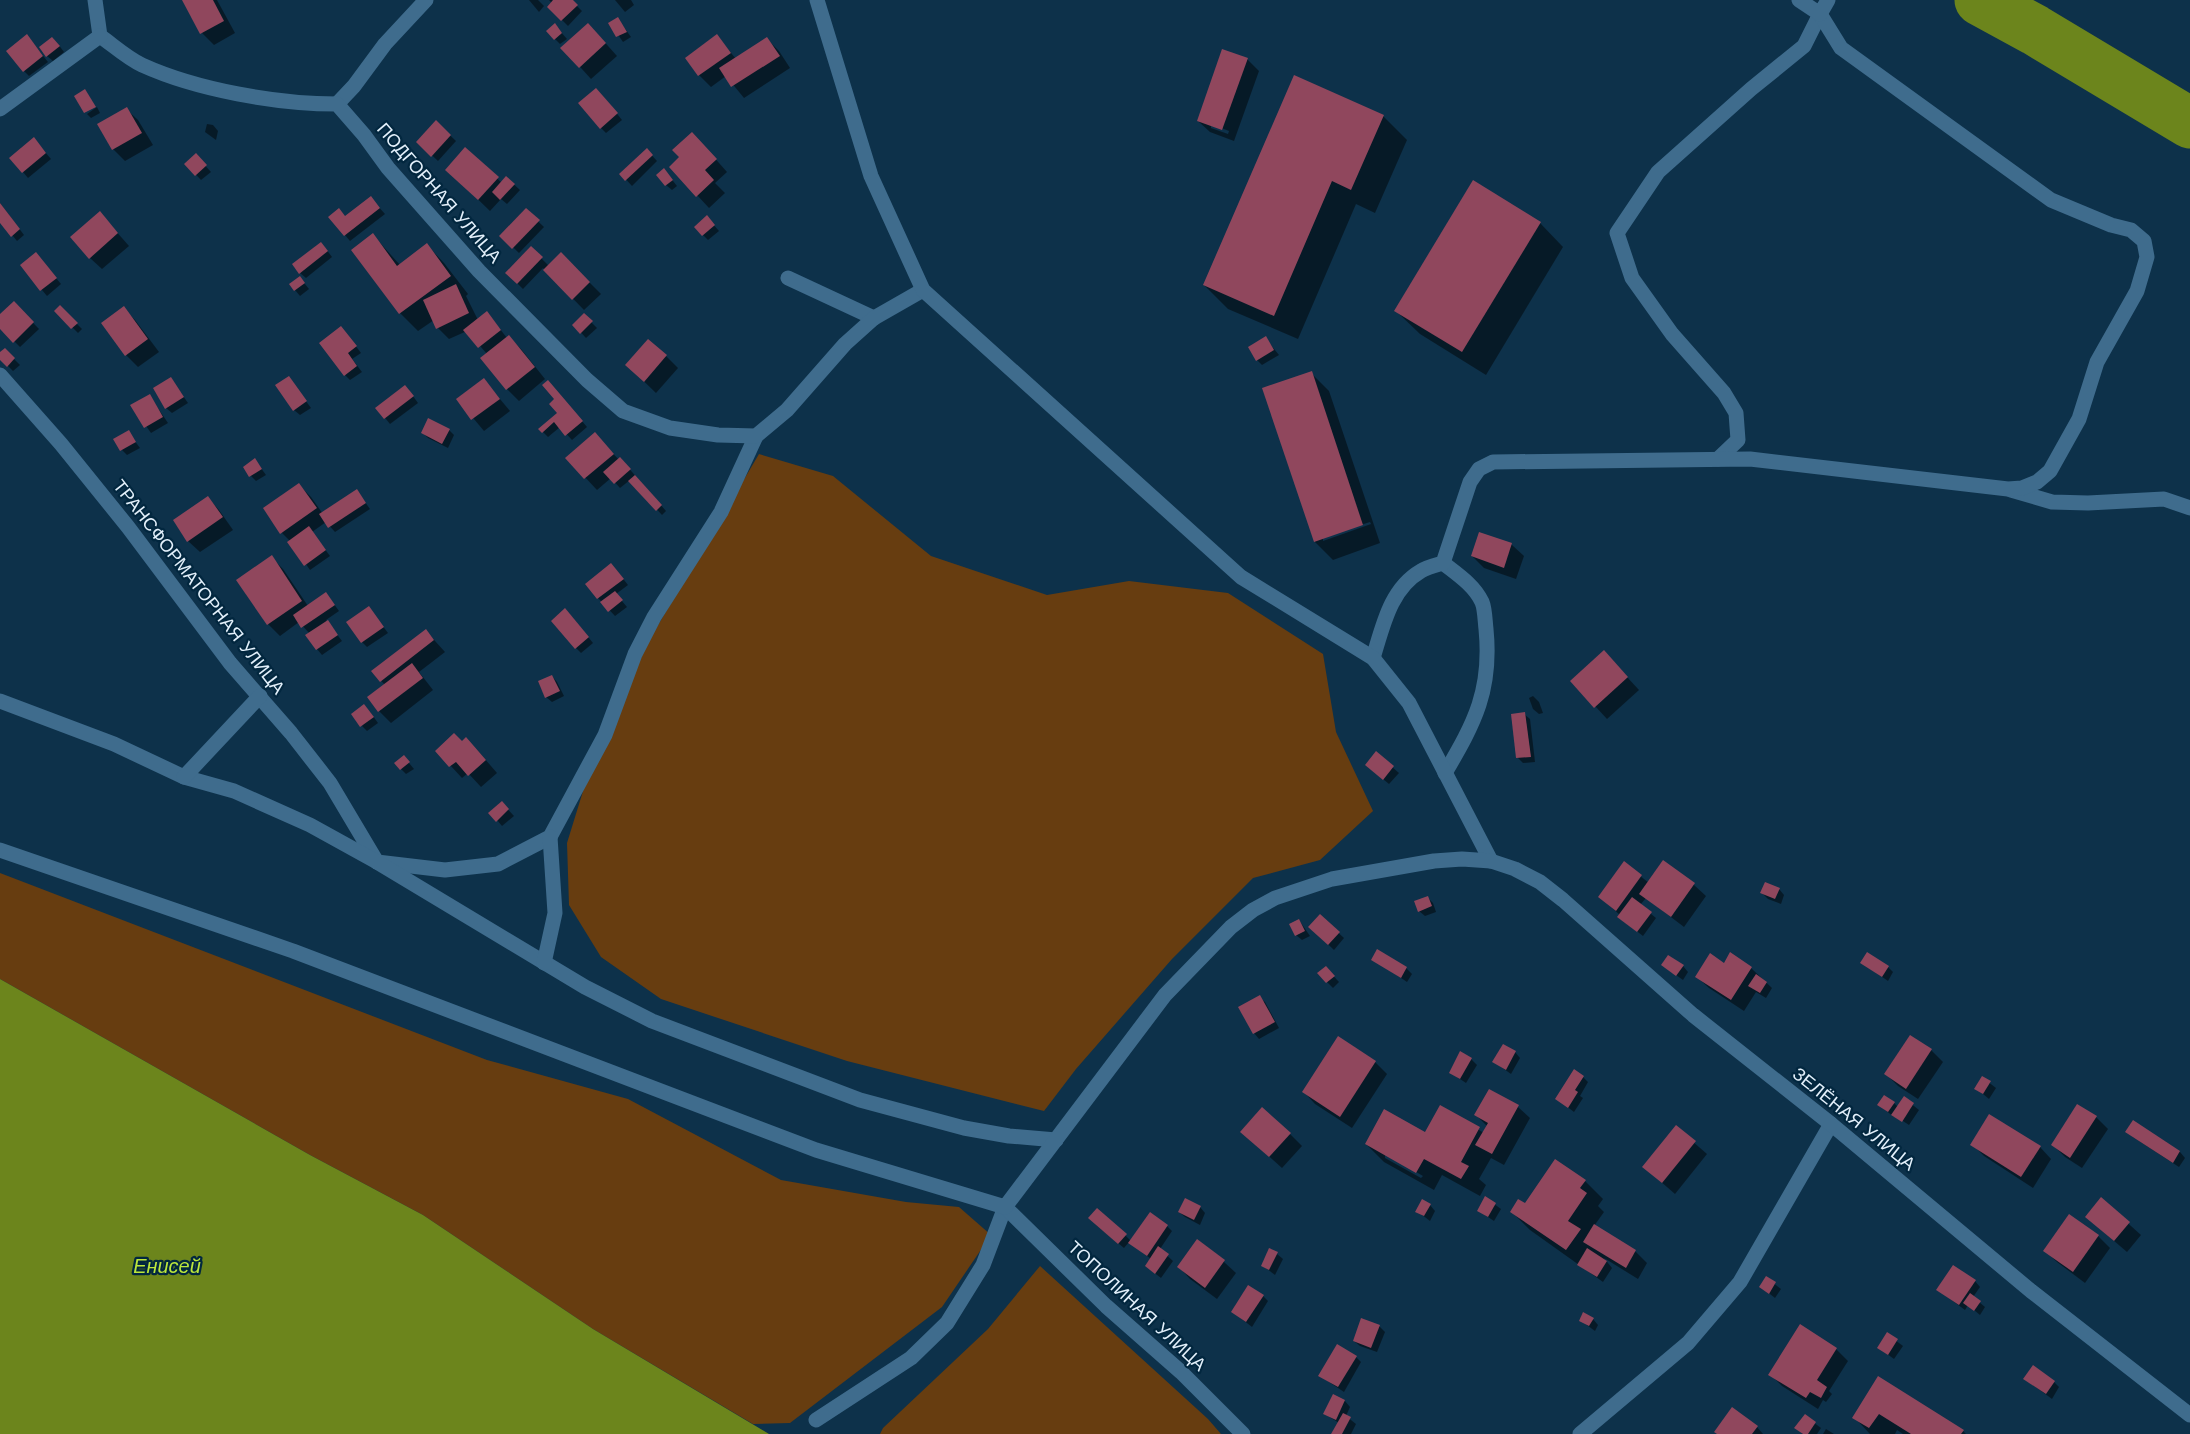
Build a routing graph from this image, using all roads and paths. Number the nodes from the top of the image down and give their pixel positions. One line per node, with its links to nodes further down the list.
1 (95, 0): 7 (street)
2 (426, 0): 8 (street)
3 (817, 0): 11 (street)
4 (1799, 0): 6 (street)
5 (1828, 0): 6 (street)
6 (1820, 14): 15 (street); 16 (street)
7 (100, 36): 8 (street); 9 (street)
8 (337, 104): 14 (street, ПОДГОРНАЯ УЛИЦА)
9 (0, 109)
10 (788, 278): 12 (street)
11 (923, 290): 12 (street); 19 (street)
12 (874, 318): 14 (street)
13 (0, 375): 20 (street, ТРАНСФОРМАТОРНАЯ УЛИЦА)
14 (756, 436): 24 (street)
15 (1718, 459): 16 (street); 18 (street)
16 (2008, 489): 17 (street)
17 (2190, 508)
18 (1443, 563): 19 (street); 22 (street)
19 (1373, 658): 22 (street)
20 (260, 696): 23 (street); 27 (street, ТРАНСФОРМАТОРНАЯ УЛИЦА)
21 (0, 701): 23 (street)
22 (1445, 772): 26 (street)
23 (184, 777): 27 (street)
24 (550, 837): 27 (street); 28 (street)
25 (0, 850): 31 (street)
26 (1491, 861): 29 (street, ЗЕЛЁНАЯ УЛИЦА); 30 (street, ЗЕЛЁНАЯ УЛИЦА)
27 (377, 862): 28 (street)
28 (544, 963): 30 (street)
29 (1831, 1124): 32 (street, ЗЕЛЁНАЯ УЛИЦА); 35 (street)
30 (1056, 1140): 31 (street, ЗЕЛЁНАЯ УЛИЦА)
31 (1005, 1208): 33 (street, ЗЕЛЁНАЯ УЛИЦА); 34 (street, ТОПОЛИНАЯ УЛИЦА)
32 (2190, 1415)
33 (816, 1420)
34 (1243, 1434)
35 (1580, 1434)

